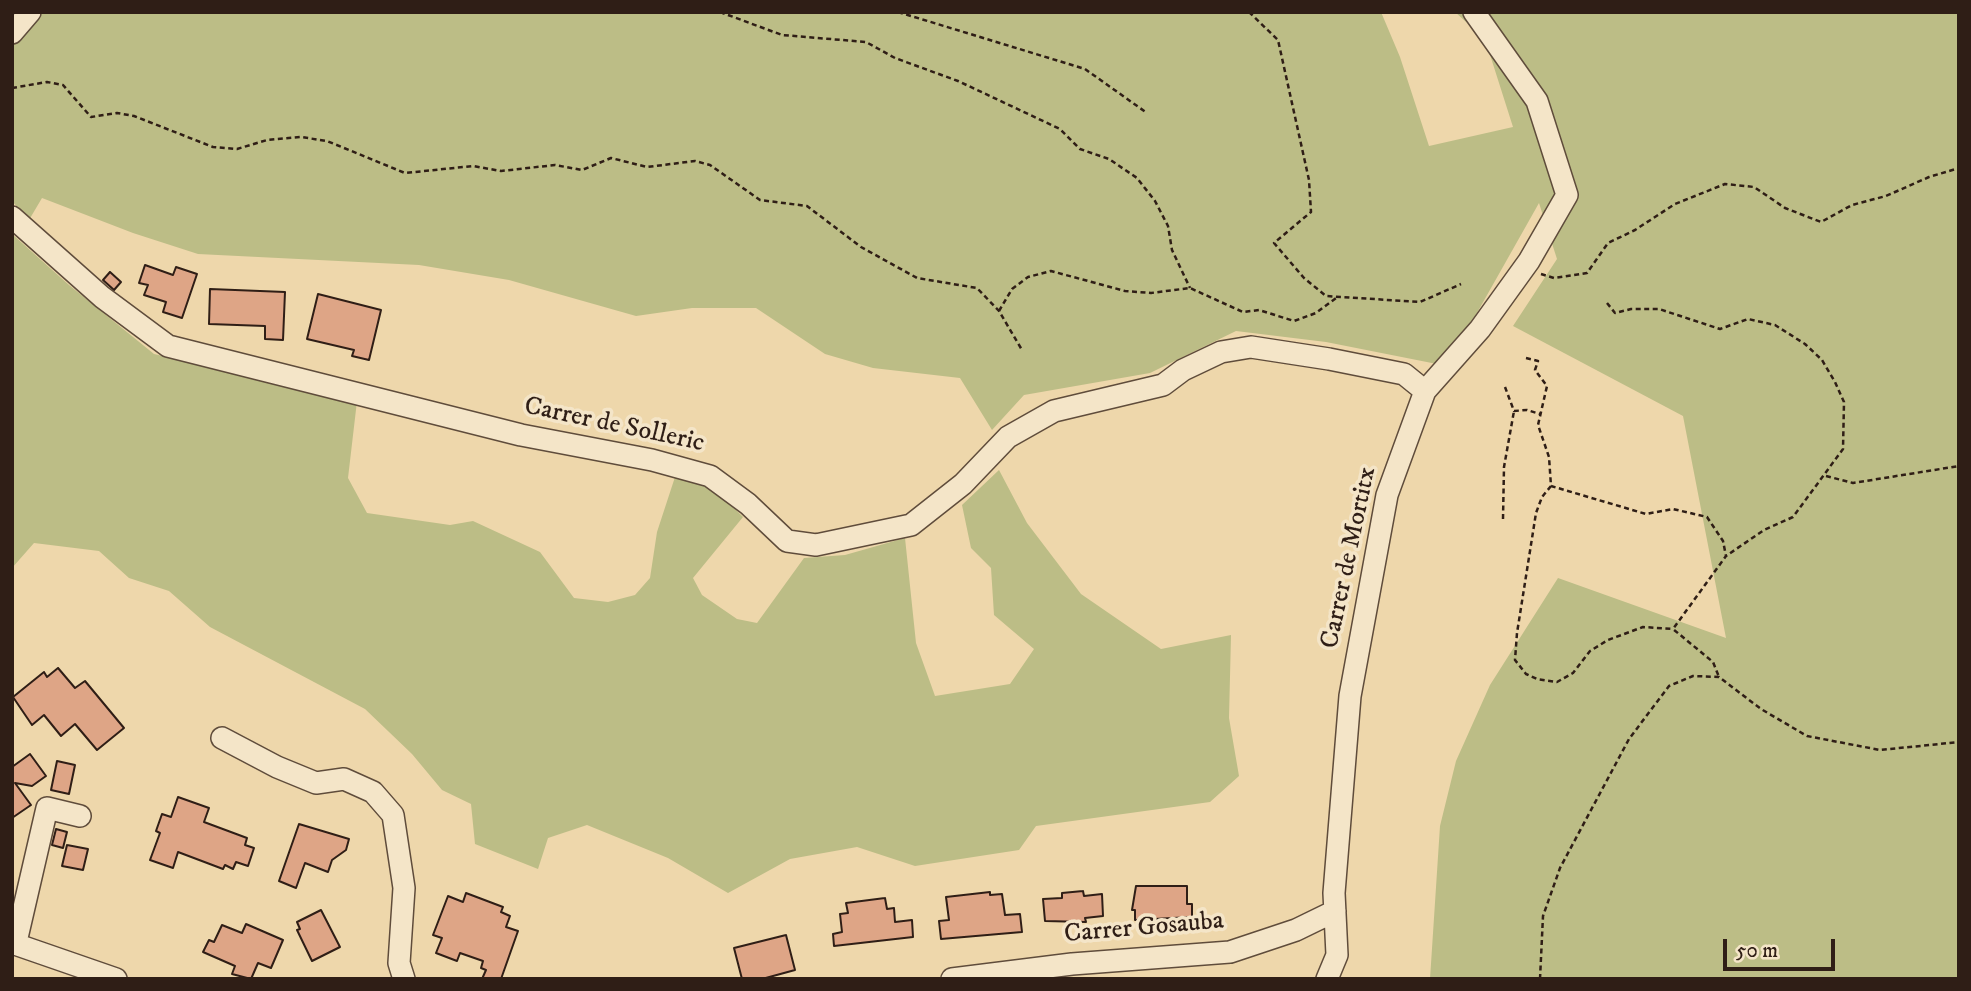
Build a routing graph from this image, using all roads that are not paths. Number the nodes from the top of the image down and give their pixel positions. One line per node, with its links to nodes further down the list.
1 (30, 12): 3 (street)
2 (1474, 12): 5 (street, Carrer de Mortitx)
3 (12, 33)
4 (12, 217): 5 (street, Carrer de Solleric)
5 (1425, 391): 8 (street, Carrer de Mortitx)
6 (222, 738): 12 (street)
7 (80, 816): 9 (street)
8 (1335, 911): 13 (street, Carrer Gosauba); 14 (street, Carrer de Mortitx)
9 (14, 942): 10 (street)
10 (84, 972): 11 (street)
11 (116, 979)
12 (404, 979)
13 (952, 979)
14 (1327, 979)

